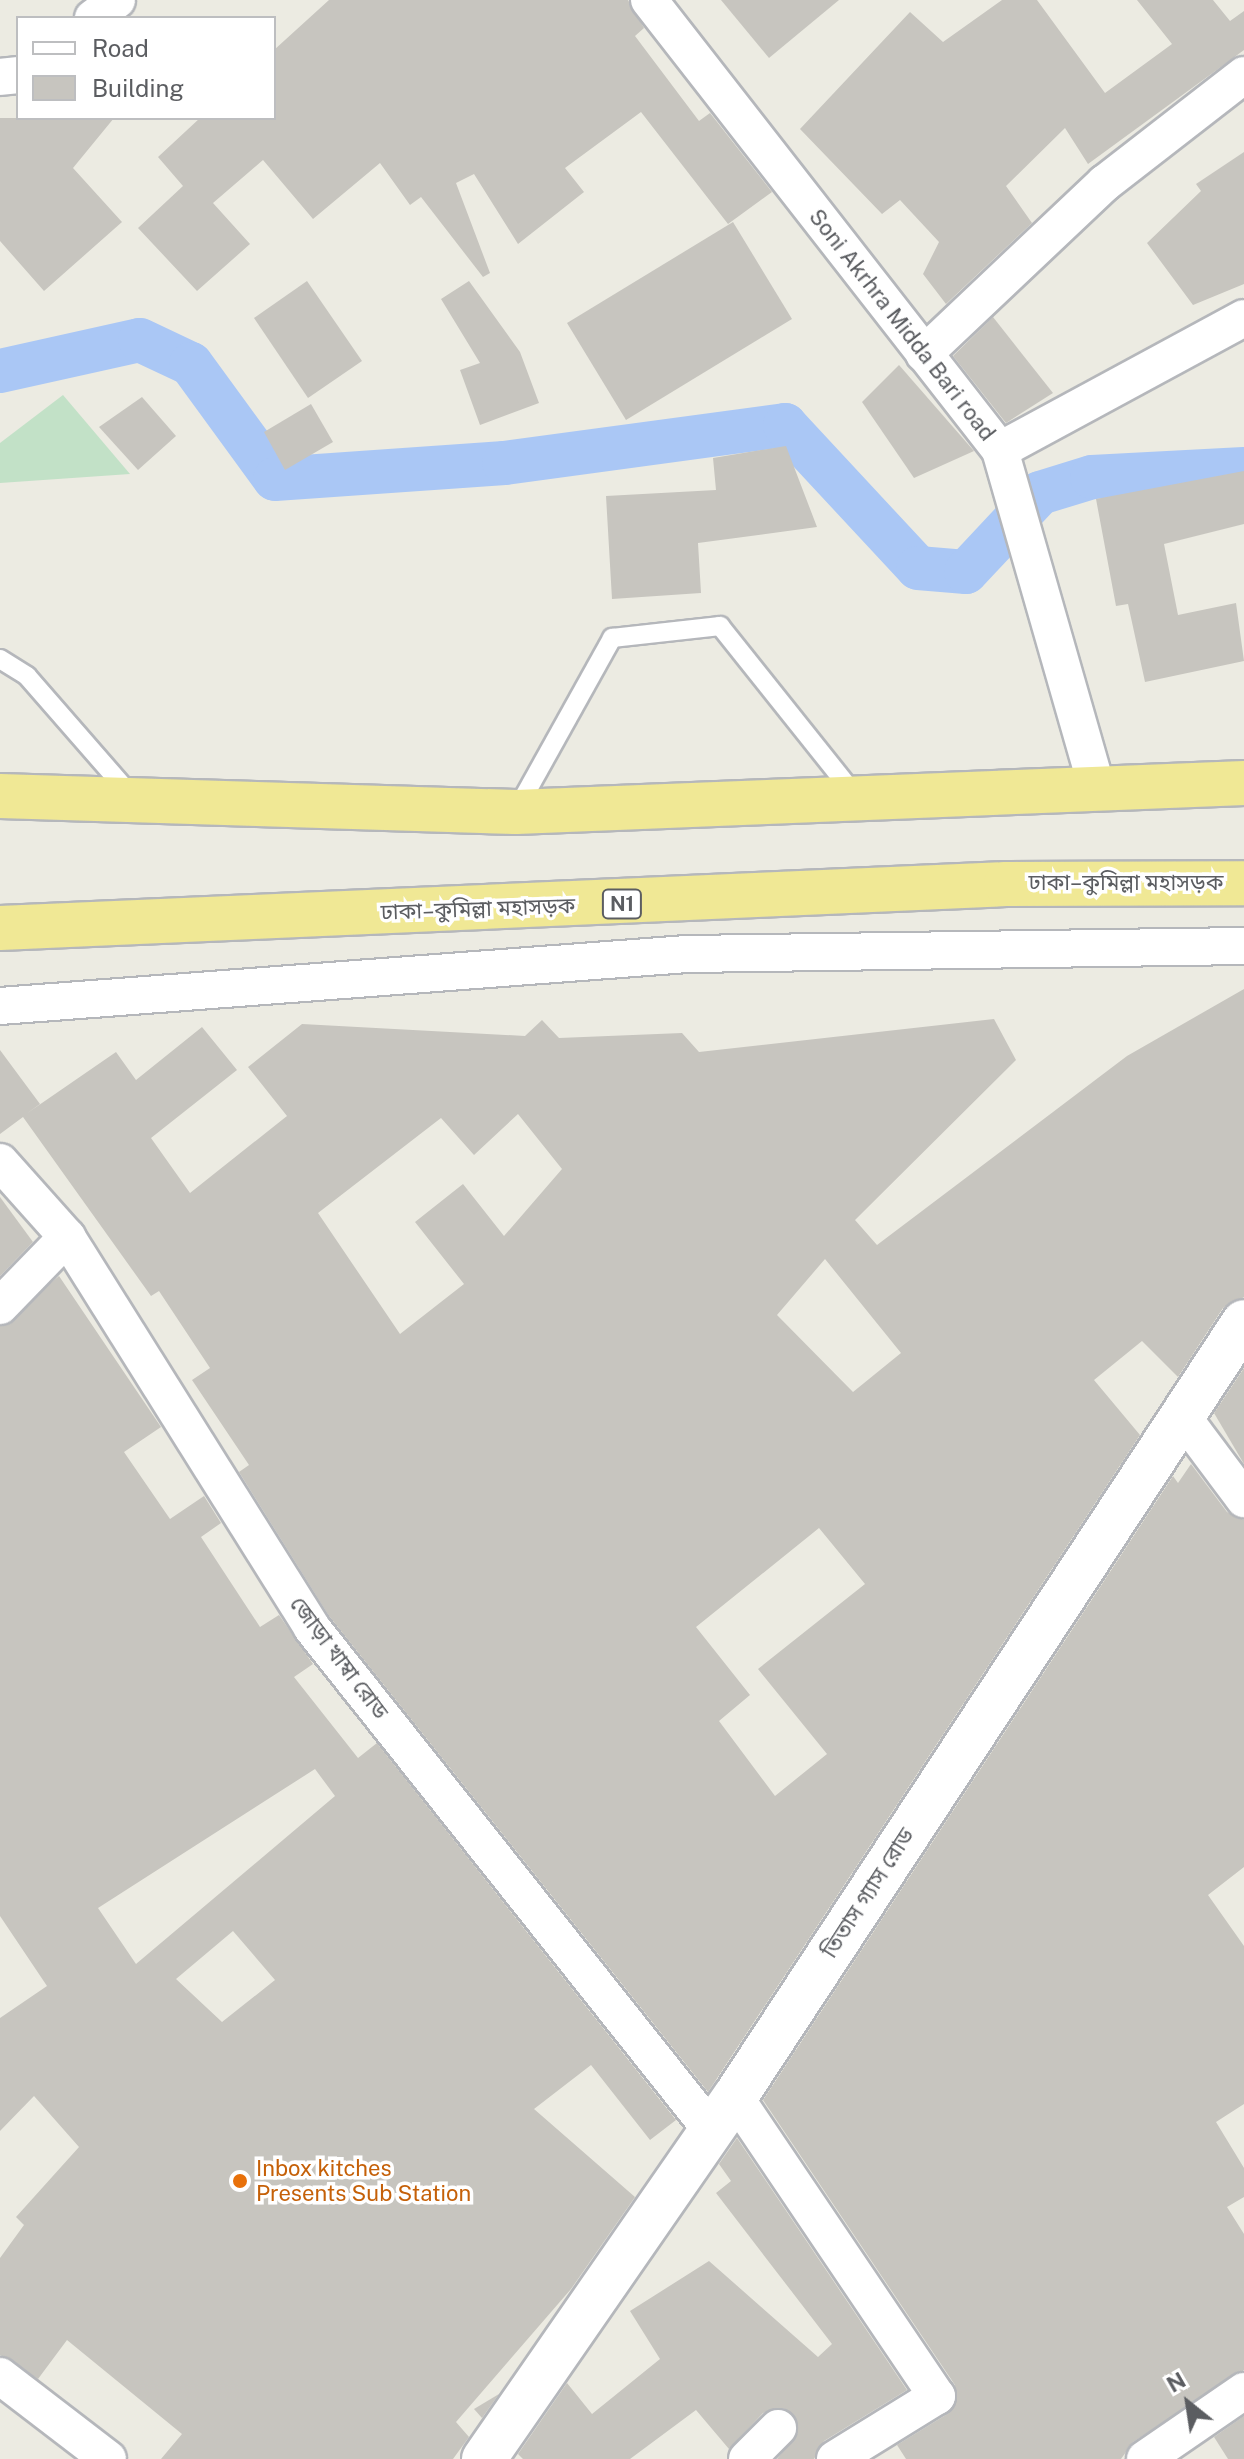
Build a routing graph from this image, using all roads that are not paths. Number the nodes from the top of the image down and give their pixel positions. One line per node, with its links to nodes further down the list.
1 (117, 0): 3 (street)
2 (649, 0): 6 (street, Soni Akrhra Midda Bari road)
3 (96, 16)
4 (1244, 75): 6 (street)
5 (1244, 318): 7 (street)
6 (924, 354): 7 (street, Soni Akrhra Midda Bari road)
7 (1001, 452): 11 (street, Soni Akrhra Midda Bari road)
8 (0, 659): 14 (lane)
9 (1244, 762): 11 (highway)
10 (1244, 783): 11 (highway)
11 (1096, 784): 12 (highway)
12 (855, 795): 15 (highway); 15 (lane)
13 (0, 796): 14 (highway)
14 (133, 797): 15 (highway)
15 (516, 812)
16 (1244, 883): 17 (highway, ঢাকা–কুমিল্লা মহাসড়ক / N1)
17 (0, 928)
18 (1244, 946): 19 (street)
19 (0, 1006)
20 (0, 1162): 21 (street, জোড়া খাম্বা রোড)
21 (67, 1237): 22 (street); 26 (street, জোড়া খাম্বা রোড)
22 (0, 1306)
23 (1244, 1322): 24 (street, তিতাস গ্যাস রোড)
24 (1182, 1416): 25 (street); 26 (street, তিতাস গ্যাস রোড)
25 (1244, 1499)
26 (723, 2114): 31 (street, তিতাস গ্যাস রোড); 33 (street, জোড়া খাম্বা রোড)
27 (0, 2376): 30 (street)
28 (1244, 2391): 34 (street)
29 (778, 2428): 32 (street)
30 (108, 2459)
31 (484, 2459)
32 (747, 2459)
33 (835, 2459)
34 (1145, 2459)

